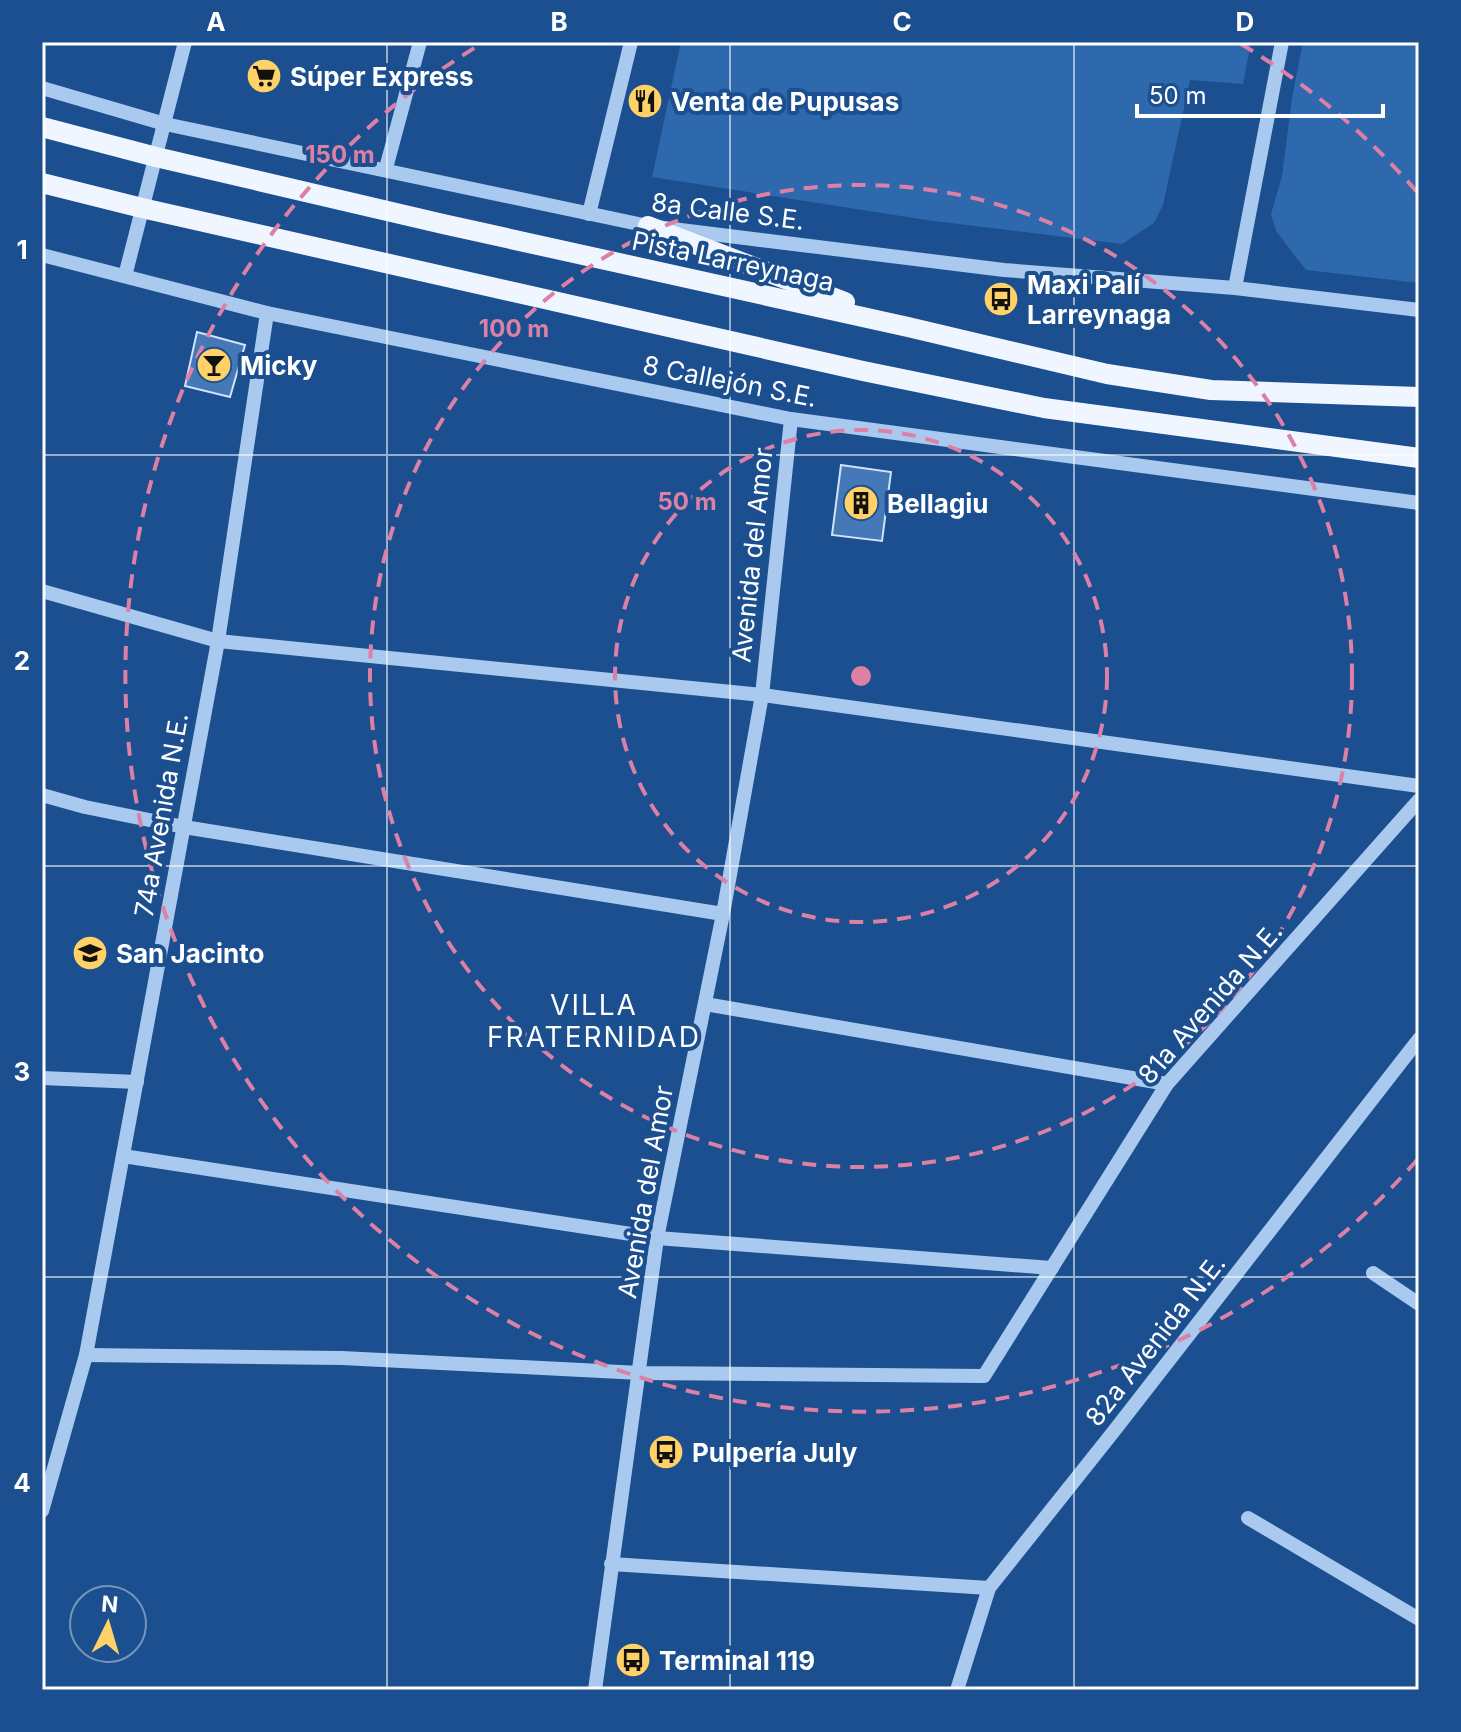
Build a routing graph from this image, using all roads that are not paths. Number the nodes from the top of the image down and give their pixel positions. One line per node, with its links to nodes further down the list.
1 (185, 42): 6 (street)
2 (420, 42): 9 (street)
3 (631, 42): 12 (street)
4 (1282, 42): 16 (street)
5 (42, 88): 6 (street, 8a Calle S.E.)
6 (165, 124): 8 (street); 9 (street, 8a Calle S.E.)
7 (42, 127): 8 (main road, Pista Larreynaga)
8 (156, 157): 11 (street); 19 (main road, Pista Larreynaga)
9 (386, 168): 12 (street, 8a Calle S.E.)
10 (42, 183): 11 (main road)
11 (142, 208): 15 (street); 22 (main road)
12 (589, 214): 13 (street, 8a Calle S.E.)
13 (648, 226): 16 (street, 8a Calle S.E.); 19 (main road)
14 (42, 255): 15 (street, 8 Callejón S.E.)
15 (125, 276): 18 (street, 8 Callejón S.E.)
16 (1235, 288): 17 (street, 8a Calle S.E.)
17 (1419, 310)
18 (267, 313): 21 (street, 8 Callejón S.E.); 25 (street, 74a Avenida N.E.)
19 (908, 327): 20 (main road, Pista Larreynaga)
20 (1419, 397)
21 (791, 419): 23 (street, 8 Callejón S.E.); 26 (street, Avenida del Amor)
22 (1419, 458)
23 (1419, 503)
24 (42, 591): 25 (street)
25 (218, 641): 26 (street); 30 (street, 74a Avenida N.E.)
26 (762, 695): 27 (street); 31 (street, Avenida del Amor)
27 (1419, 786)
28 (42, 795): 30 (street)
29 (1419, 800): 36 (street, 81a Avenida N.E.)
30 (184, 827): 31 (street); 35 (street, 74a Avenida N.E.)
31 (723, 914): 32 (street, Avenida del Amor)
32 (705, 1004): 36 (street); 38 (street, Avenida del Amor)
33 (1419, 1039): 48 (street, 82a Avenida N.E.)
34 (42, 1078): 35 (street)
35 (137, 1082): 37 (street, 74a Avenida N.E.)
36 (1167, 1084): 39 (street, 81a Avenida N.E.)
37 (123, 1156): 38 (street); 42 (street, 74a Avenida N.E.)
38 (657, 1238): 39 (street); 43 (street, Avenida del Amor)
39 (1052, 1268): 43 (street, 81a Avenida N.E.)
40 (1373, 1273): 41 (street)
41 (1419, 1304)
42 (86, 1355): 43 (street); 44 (street, 74a Avenida N.E.)
43 (640, 1373): 47 (street, Avenida del Amor)
44 (44, 1492): 45 (street, 74a Avenida N.E.)
45 (42, 1511)
46 (1248, 1518): 49 (street)
47 (611, 1564): 48 (street); 51 (street, Avenida del Amor)
48 (989, 1588): 50 (street, 82a Avenida N.E.)
49 (1419, 1619)
50 (958, 1688)
51 (595, 1690)

